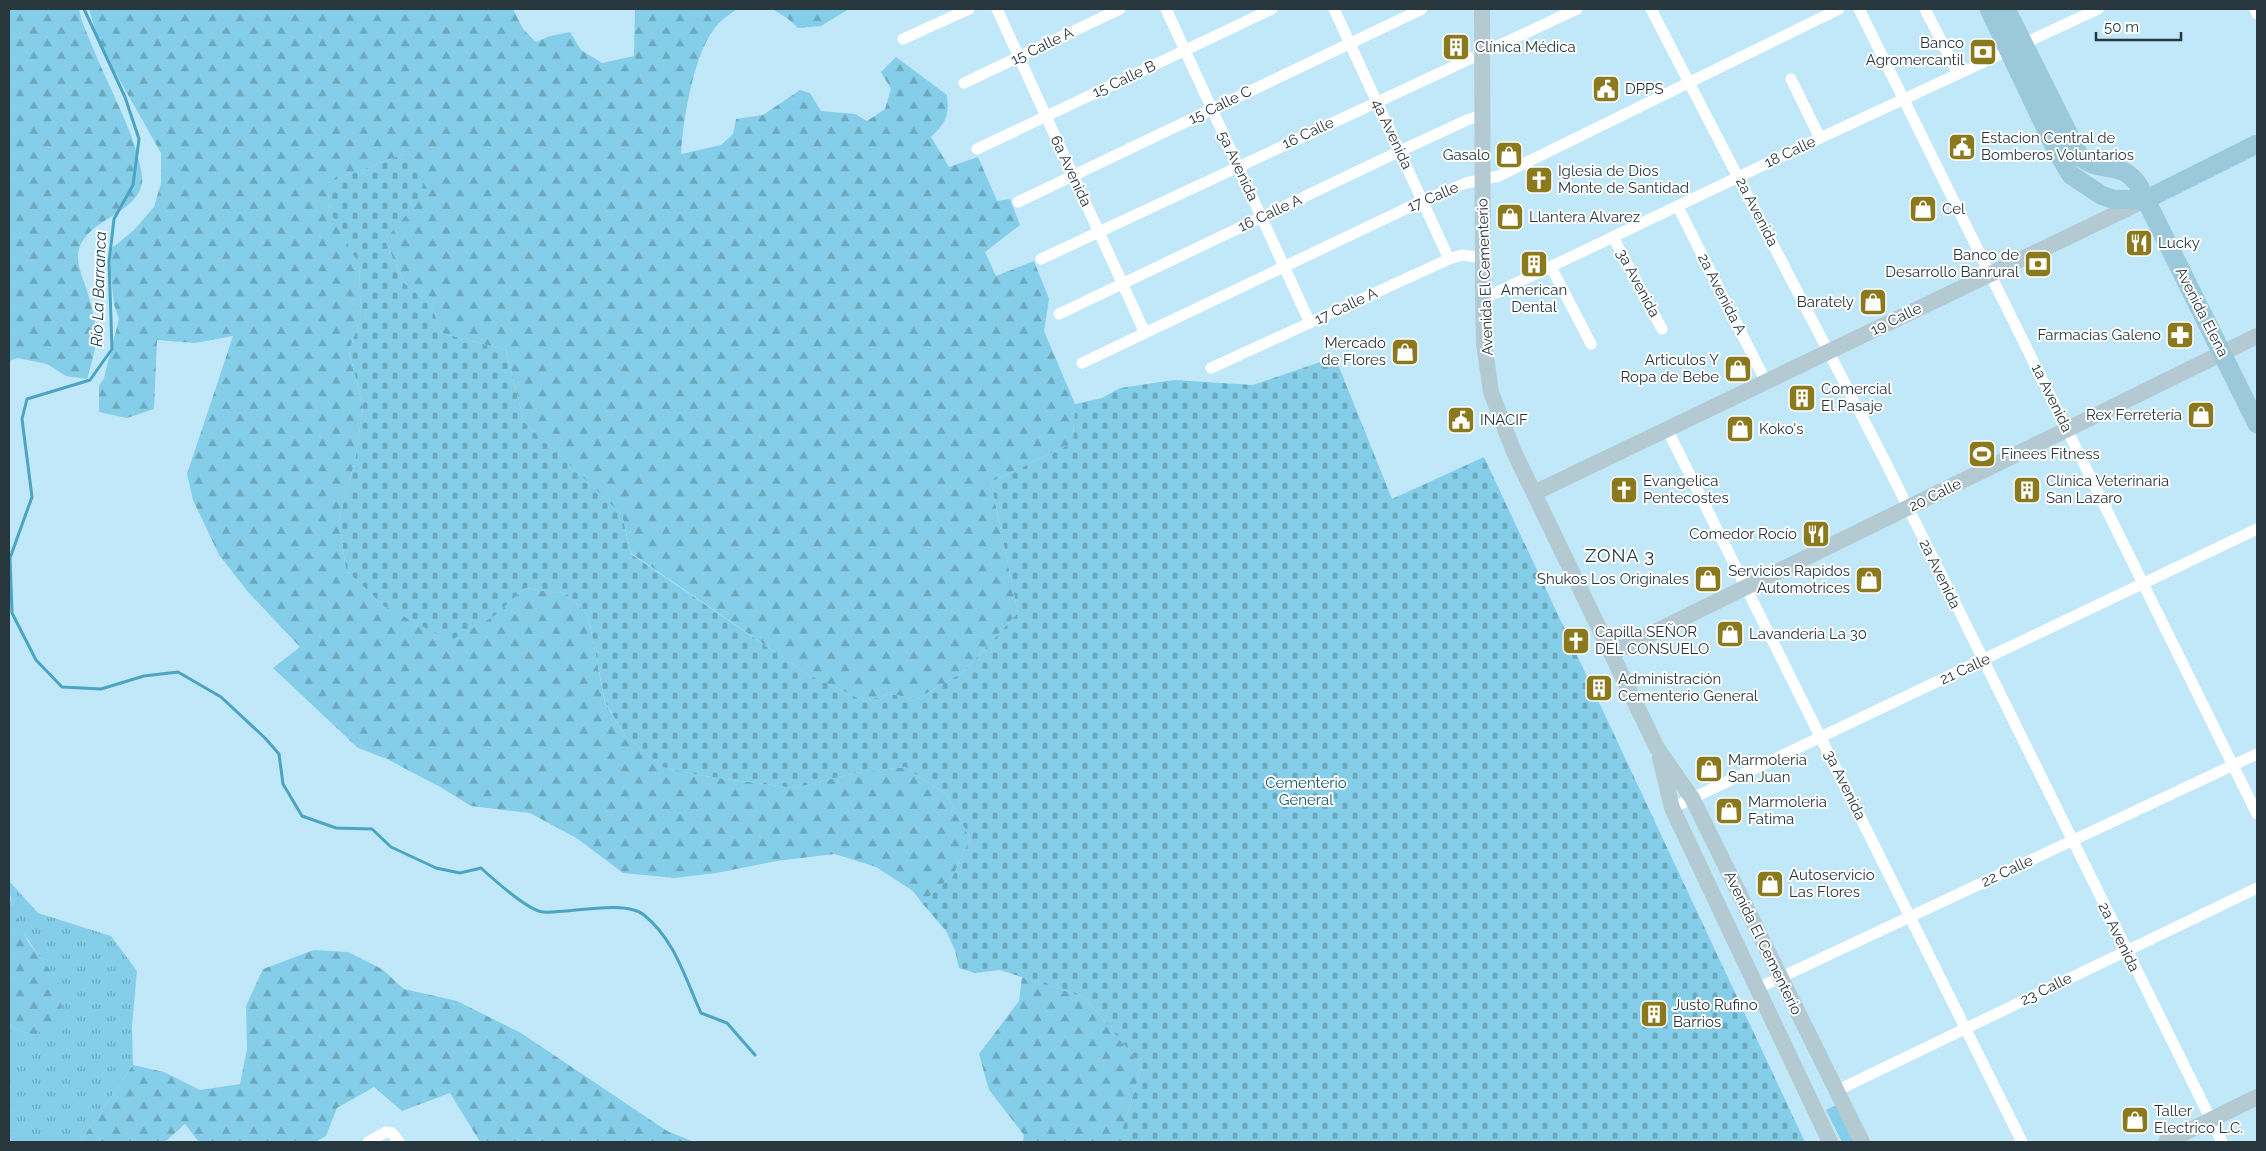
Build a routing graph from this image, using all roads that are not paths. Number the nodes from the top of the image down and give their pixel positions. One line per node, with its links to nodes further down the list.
1 (969, 9): 19 (street)
2 (997, 9): 24 (street, 6a Avenida)
3 (1120, 9): 24 (street, 15 Calle A)
4 (1166, 9): 22 (street, 5a Avenida)
5 (1272, 9): 22 (street, 15 Calle B)
6 (1334, 9): 20 (street, 4a Avenida)
7 (1422, 9): 20 (street, 15 Calle C)
8 (1482, 9): 23 (main road, Avenida El Cementerio)
9 (1576, 9): 23 (street, 16 Calle)
10 (1651, 9): 27 (street, 2a Avenida)
11 (1839, 9): 27 (street, 17 Calle)
12 (1859, 9): 29 (street, 1a Avenida)
13 (1925, 9): 25 (street)
14 (1988, 9): 21 (main road, Avenida Elena)
15 (2006, 9): 21 (main road, Avenida Elena)
16 (2098, 9): 21 (street, 18 Calle)
17 (2255, 9): 18 (street)
18 (2257, 14)
19 (903, 39)
20 (1350, 43): 30 (street, 4a Avenida); 31 (street, 15 Calle C)
21 (2016, 47): 25 (street, 18 Calle); 42 (main road, Avenida Elena); 42 (main road, Avenida Elena)
22 (1185, 50): 31 (street, 5a Avenida); 33 (street, 15 Calle B)
23 (1482, 53): 30 (street, 16 Calle); 32 (main road, Avenida El Cementerio)
24 (1019, 57): 28 (street, 15 Calle A); 33 (street, 6a Avenida)
25 (1958, 74): 29 (street, 18 Calle)
26 (1791, 79): 34 (street)
27 (1690, 82): 40 (street, 2a Avenida); 41 (street, 17 Calle)
28 (964, 83)
29 (1904, 99): 34 (street, 18 Calle); 54 (street, 1a Avenida)
30 (1376, 100): 37 (street, 4a Avenida); 38 (street, 16 Calle)
31 (1212, 109): 38 (street, 5a Avenida); 39 (street, 15 Calle C)
32 (1482, 115): 37 (street, 16 Calle A); 41 (main road, Avenida El Cementerio)
33 (1046, 116): 36 (street, 15 Calle B); 39 (street, 6a Avenida)
34 (1820, 138): 40 (street, 18 Calle)
35 (2257, 144): 42 (main road, 19 Calle)
36 (976, 149)
37 (1400, 152): 43 (street, 4a Avenida); 46 (street, 16 Calle A)
38 (1238, 166): 46 (street, 5a Avenida); 47 (street, 16 Calle)
39 (1073, 175): 44 (street, 15 Calle C); 47 (street, 6a Avenida)
40 (1739, 177): 45 (street, 18 Calle); 63 (street, 2a Avenida)
41 (1483, 181): 43 (street, 17 Calle); 49 (main road, Avenida El Cementerio)
42 (2145, 200): 54 (main road, 19 Calle); 64 (main road, Avenida Elena)
43 (1422, 201): 51 (street, 4a Avenida); 52 (street, 17 Calle)
44 (1018, 202)
45 (1678, 207): 48 (street, 18 Calle); 67 (street, 2a Avenida A)
46 (1262, 217): 52 (street, 5a Avenida); 55 (street, 16 Calle A)
47 (1098, 232): 50 (street, 16 Calle); 55 (street, 6a Avenida)
48 (1613, 237): 53 (street, 18 Calle); 59 (street, 3a Avenida)
49 (1484, 258): 51 (street, 17 Calle A); 56 (main road, Avenida El Cementerio)
50 (1041, 259)
51 (1449, 259): 58 (street, 17 Calle A)
52 (1284, 267): 58 (street, 5a Avenida); 60 (street, 17 Calle)
53 (1552, 267): 56 (street, 18 Calle); 62 (street)
54 (1990, 274): 63 (main road, 19 Calle); 70 (street, 1a Avenida)
55 (1122, 284): 57 (street, 16 Calle A); 60 (street, 6a Avenida)
56 (1483, 299): 71 (main road, Avenida El Cementerio)
57 (1059, 314)
58 (1310, 323): 66 (street, 17 Calle A)
59 (1662, 329)
60 (1145, 333): 65 (street, 17 Calle)
61 (2257, 336): 64 (main road, 20 Calle)
62 (1591, 344)
63 (1829, 352): 67 (main road, 19 Calle); 72 (street, 2a Avenida)
64 (2223, 353): 68 (main road, Avenida Elena); 70 (main road, 20 Calle)
65 (1082, 363)
66 (1211, 368)
67 (1766, 382): 69 (main road, 19 Calle)
68 (2257, 424)
69 (1667, 429): 71 (main road, 19 Calle); 75 (street, 3a Avenida)
70 (2067, 430): 72 (main road, 20 Calle); 74 (street, 1a Avenida)
71 (1534, 493): 76 (main road, Avenida El Cementerio)
72 (1908, 508): 75 (main road, 20 Calle); 77 (street, 2a Avenida)
73 (2257, 529): 74 (street, 21 Calle)
74 (2143, 584): 77 (street, 21 Calle); 81 (street, 1a Avenida)
75 (1746, 587): 76 (main road, 20 Calle); 78 (street, 3a Avenida)
76 (1612, 653): 79 (main road, Avenida El Cementerio)
77 (1983, 660): 78 (street, 21 Calle); 85 (street, 2a Avenida)
78 (1821, 737): 82 (street, 21 Calle); 87 (street, 3a Avenida)
79 (1657, 748): 82 (main road, Avenida El Cementerio); 83 (main road, Avenida El Cementerio)
80 (2257, 754): 81 (street, 22 Calle)
81 (2233, 766): 84 (street, 1a Avenida); 85 (street, 22 Calle)
82 (1692, 798): 83 (street, 21 Calle); 89 (main road, Avenida El Cementerio)
83 (1672, 808): 90 (main road, Avenida El Cementerio)
84 (2257, 814)
85 (2072, 841): 87 (street, 22 Calle); 88 (street, 2a Avenida)
86 (2257, 888): 88 (street, 23 Calle)
87 (1910, 917): 89 (street, 22 Calle); 91 (street, 3a Avenida)
88 (2126, 950): 91 (street, 23 Calle); 94 (street, 2a Avenida)
89 (1780, 977): 90 (street, 22 Calle); 92 (main road, Avenida El Cementerio)
90 (1758, 988): 97 (main road, Avenida El Cementerio)
91 (1965, 1028): 92 (street, 23 Calle); 99 (street, 3a Avenida)
92 (1836, 1091): 98 (main road, Avenida El Cementerio)
93 (2257, 1097): 94 (main road)
94 (2211, 1120): 100 (main road); 101 (street, 2a Avenida)
95 (395, 1138): 96 (street)
96 (368, 1142)
97 (1830, 1142)
98 (1862, 1142)
99 (2022, 1142)
100 (2166, 1142)
101 (2222, 1142)

